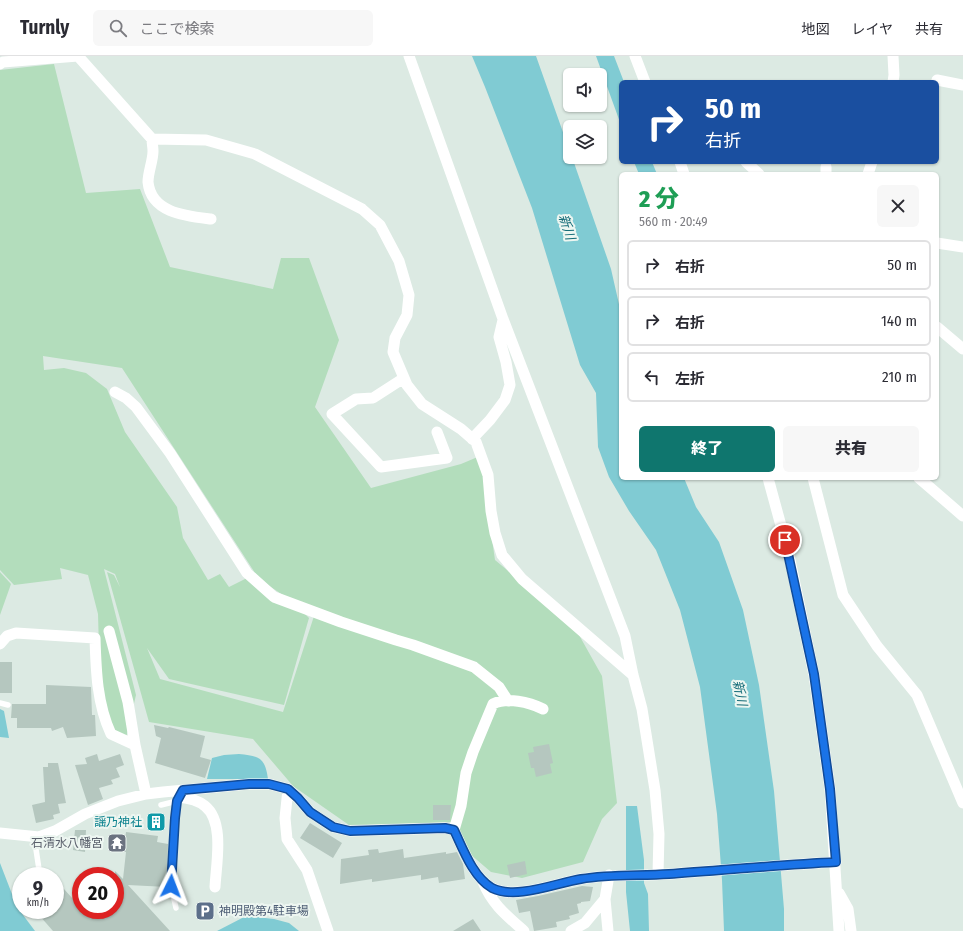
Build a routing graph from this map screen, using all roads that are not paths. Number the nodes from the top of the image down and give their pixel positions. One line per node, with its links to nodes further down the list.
1 (78, 56): 5 (street); 10 (street)
2 (409, 56): 16 (street)
3 (635, 56): 6 (street)
4 (893, 56): 7 (street)
5 (0, 64)
6 (644, 80)
7 (893, 80)
8 (939, 80): 9 (street)
9 (963, 85)
10 (152, 139): 13 (street); 19 (street)
11 (748, 164): 12 (street)
12 (757, 172)
13 (211, 219)
14 (939, 243): 15 (street)
15 (963, 247)
16 (503, 319): 22 (street); 29 (street)
17 (939, 329): 18 (street)
18 (963, 349)
19 (404, 378): 21 (street); 22 (street)
20 (115, 392): 30 (street)
21 (437, 432)
22 (472, 439): 29 (street)
23 (769, 480): 43 (street)
24 (814, 480): 38 (street)
25 (921, 480): 26 (street)
26 (963, 516)
27 (109, 631): 34 (street)
28 (0, 644): 34 (street)
29 (633, 675): 45 (street)
30 (508, 701): 33 (street); 40 (street)
31 (0, 703): 32 (lane)
32 (8, 705)
33 (543, 709)
34 (135, 745): 36 (street)
35 (288, 789): 37 (street); 40 (street); 52 (street)
36 (146, 794): 37 (street); 42 (street)
37 (180, 796): 39 (lane); 48 (street); 51 (lane)
38 (963, 803)
39 (161, 805)
40 (454, 830): 47 (street)
41 (0, 833): 42 (street)
42 (34, 836): 44 (lane)
43 (836, 862): 45 (street); 49 (street)
44 (39, 867)
45 (658, 874): 46 (street)
46 (609, 875): 47 (street); 50 (street)
47 (482, 879): 53 (street)
48 (215, 887)
49 (837, 890): 56 (street); 57 (street)
50 (605, 899): 54 (street); 55 (street)
51 (176, 908)
52 (328, 931)
53 (524, 931)
54 (571, 931)
55 (608, 931)
56 (840, 931)
57 (851, 931)

